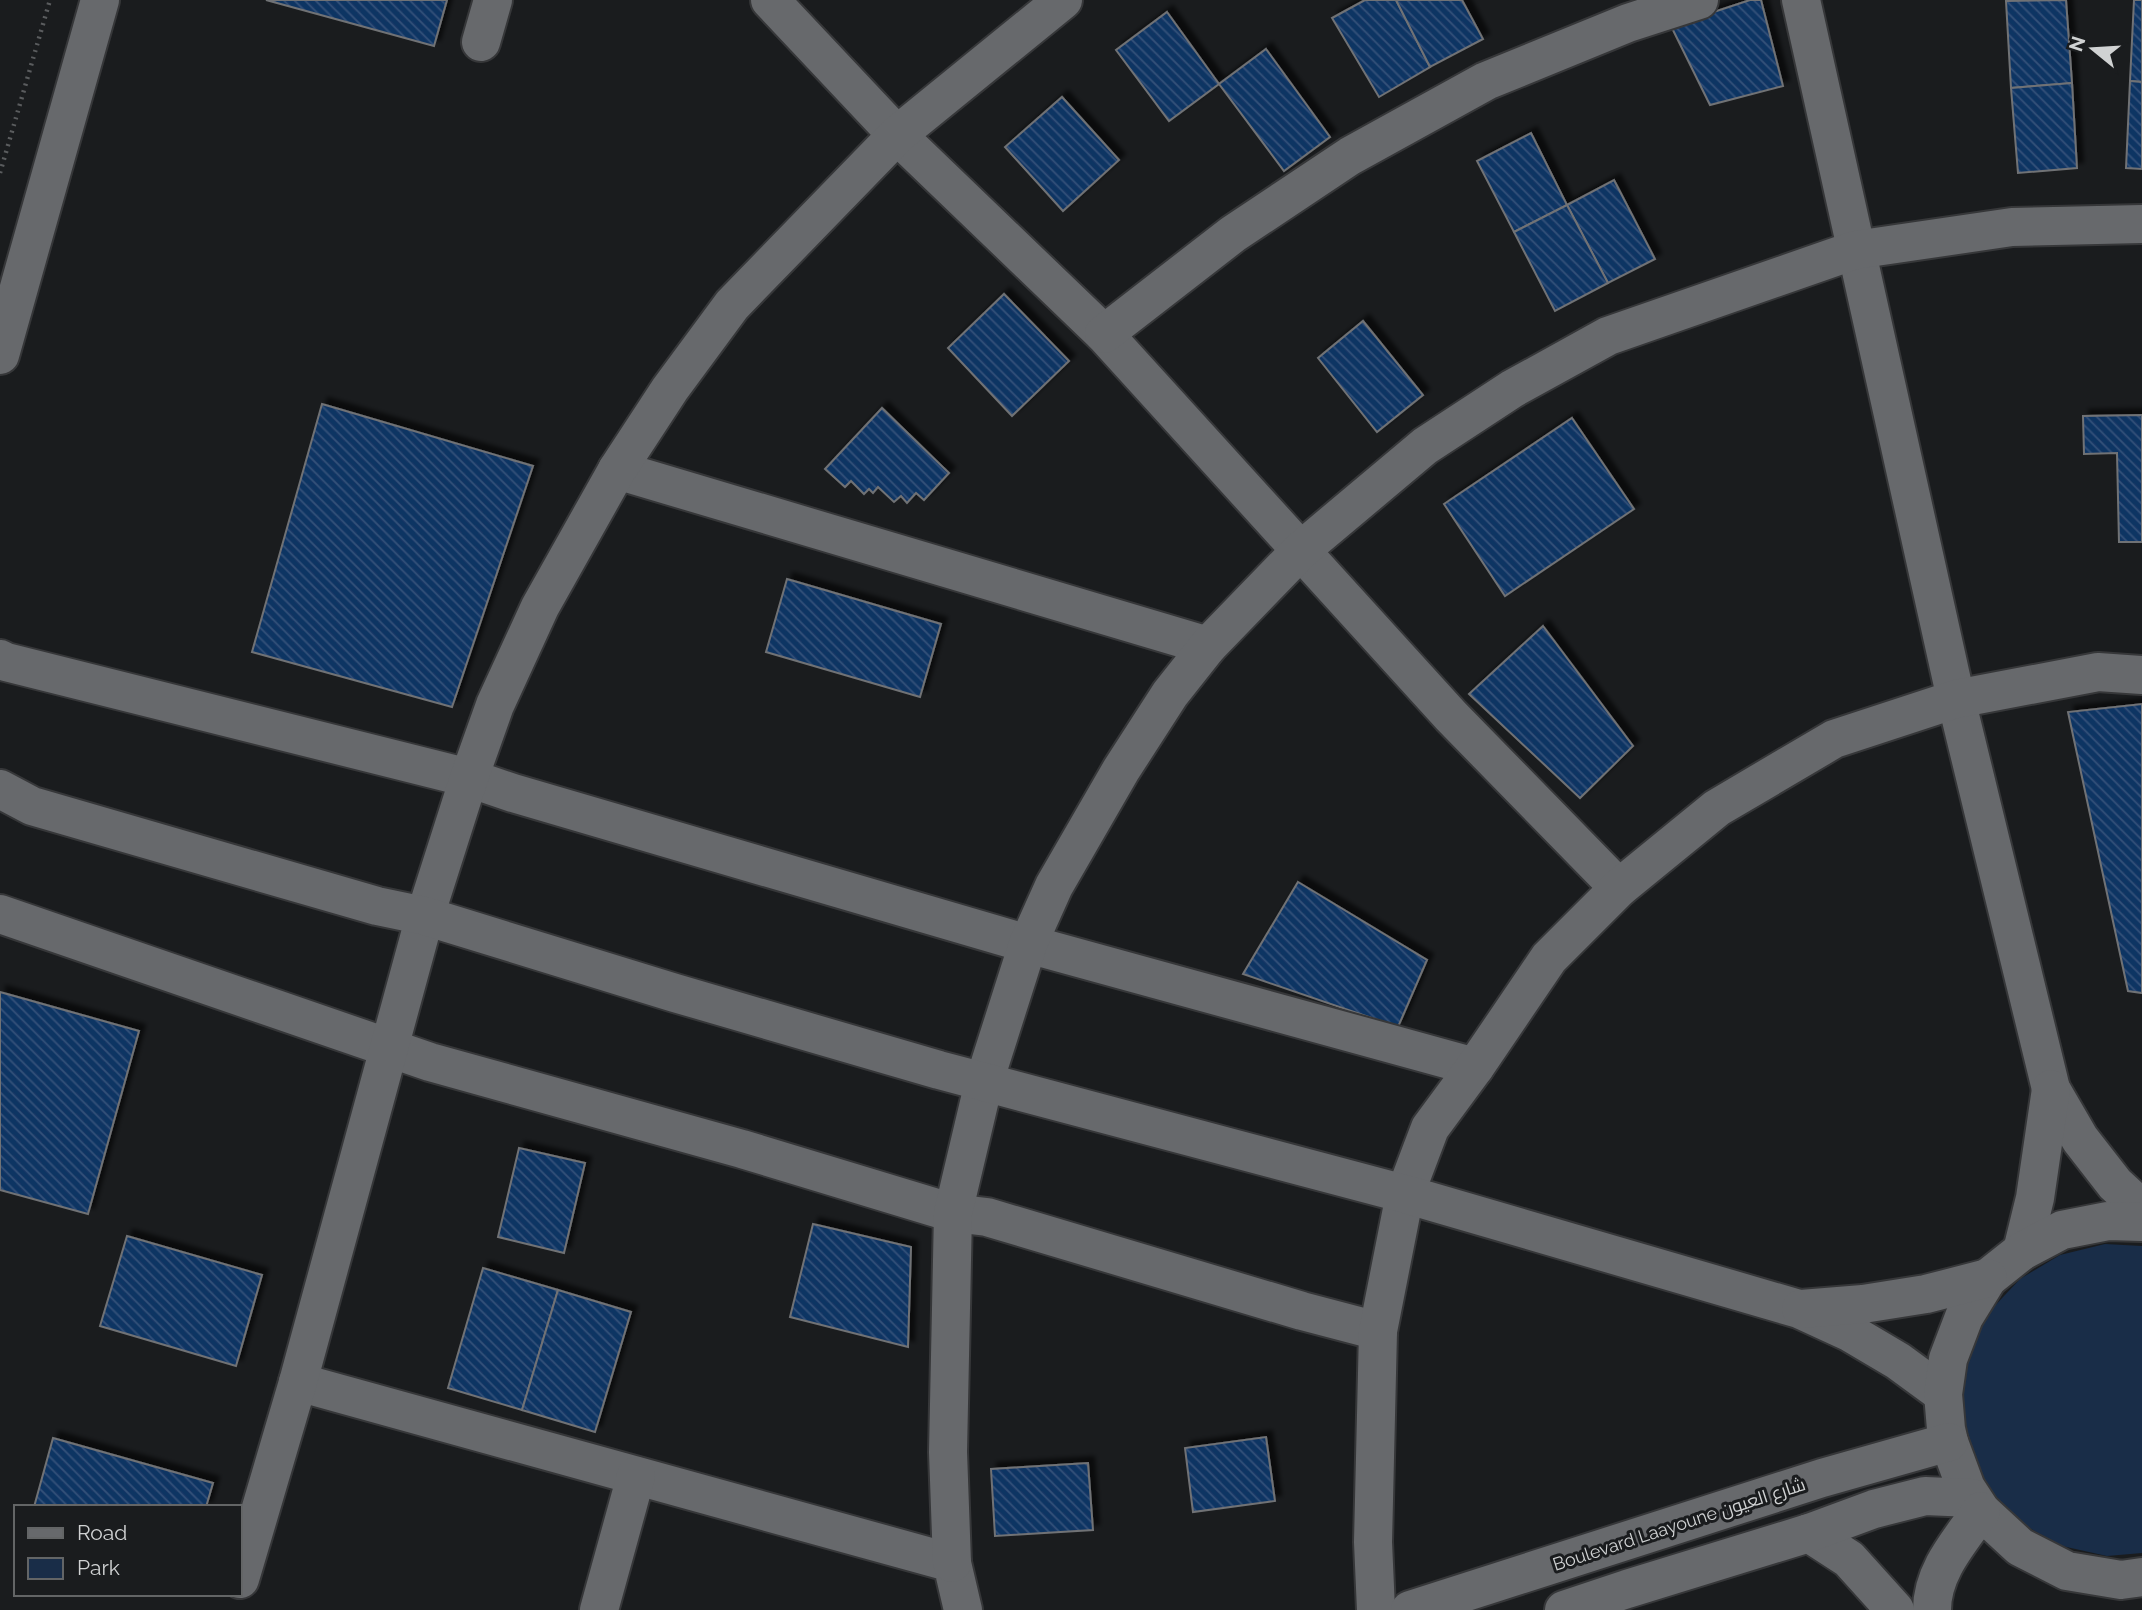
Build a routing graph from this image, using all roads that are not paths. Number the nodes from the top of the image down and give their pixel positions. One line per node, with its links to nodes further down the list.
1 (100, 0): 12 (street)
2 (494, 0): 7 (street)
3 (770, 0): 8 (street)
4 (1063, 0): 8 (street)
5 (1699, 0): 11 (street)
6 (1801, 0): 10 (street)
7 (481, 42)
8 (897, 135): 11 (street); 13 (street)
9 (2142, 224): 10 (street)
10 (1855, 250): 14 (street); 18 (street)
11 (1104, 334): 14 (street)
12 (0, 355)
13 (617, 470): 15 (street); 19 (street)
14 (1300, 551): 15 (street); 21 (street)
15 (1208, 646): 24 (street)
16 (0, 659): 19 (street)
17 (2142, 675): 18 (street)
18 (1956, 699): 21 (street); 28 (street)
19 (469, 778): 23 (street); 24 (street)
20 (11, 800): 23 (street)
21 (1619, 888): 26 (street)
22 (0, 914): 25 (street)
23 (425, 916): 25 (street); 27 (street)
24 (1028, 944): 26 (street); 27 (street)
25 (389, 1048): 31 (street); 37 (street)
26 (1475, 1067): 29 (street)
27 (984, 1082): 29 (street); 31 (street)
28 (2051, 1089): 30 (street); 33 (street)
29 (1405, 1194): 35 (street); 36 (street)
30 (2142, 1209)
31 (953, 1213): 36 (street); 43 (street)
32 (2142, 1222): 33 (street)
33 (2022, 1251): 34 (street)
34 (1988, 1278): 35 (street); 38 (street)
35 (1799, 1309): 38 (street)
36 (1378, 1331): 48 (street)
37 (298, 1382): 40 (street); 44 (street)
38 (1943, 1394): 39 (street)
39 (1949, 1442): 41 (street); 49 (street, Boulevard Laayoune شارع العيون)
40 (636, 1476): 43 (street); 46 (street)
41 (1977, 1504): 42 (street); 45 (street); 52 (street)
42 (1809, 1533): 50 (street); 51 (street)
43 (952, 1563): 47 (street)
44 (242, 1572)
45 (2142, 1577)
46 (599, 1610)
47 (963, 1610)
48 (1376, 1610)
49 (1410, 1610)
50 (1564, 1610)
51 (1895, 1610)
52 (1932, 1610)

